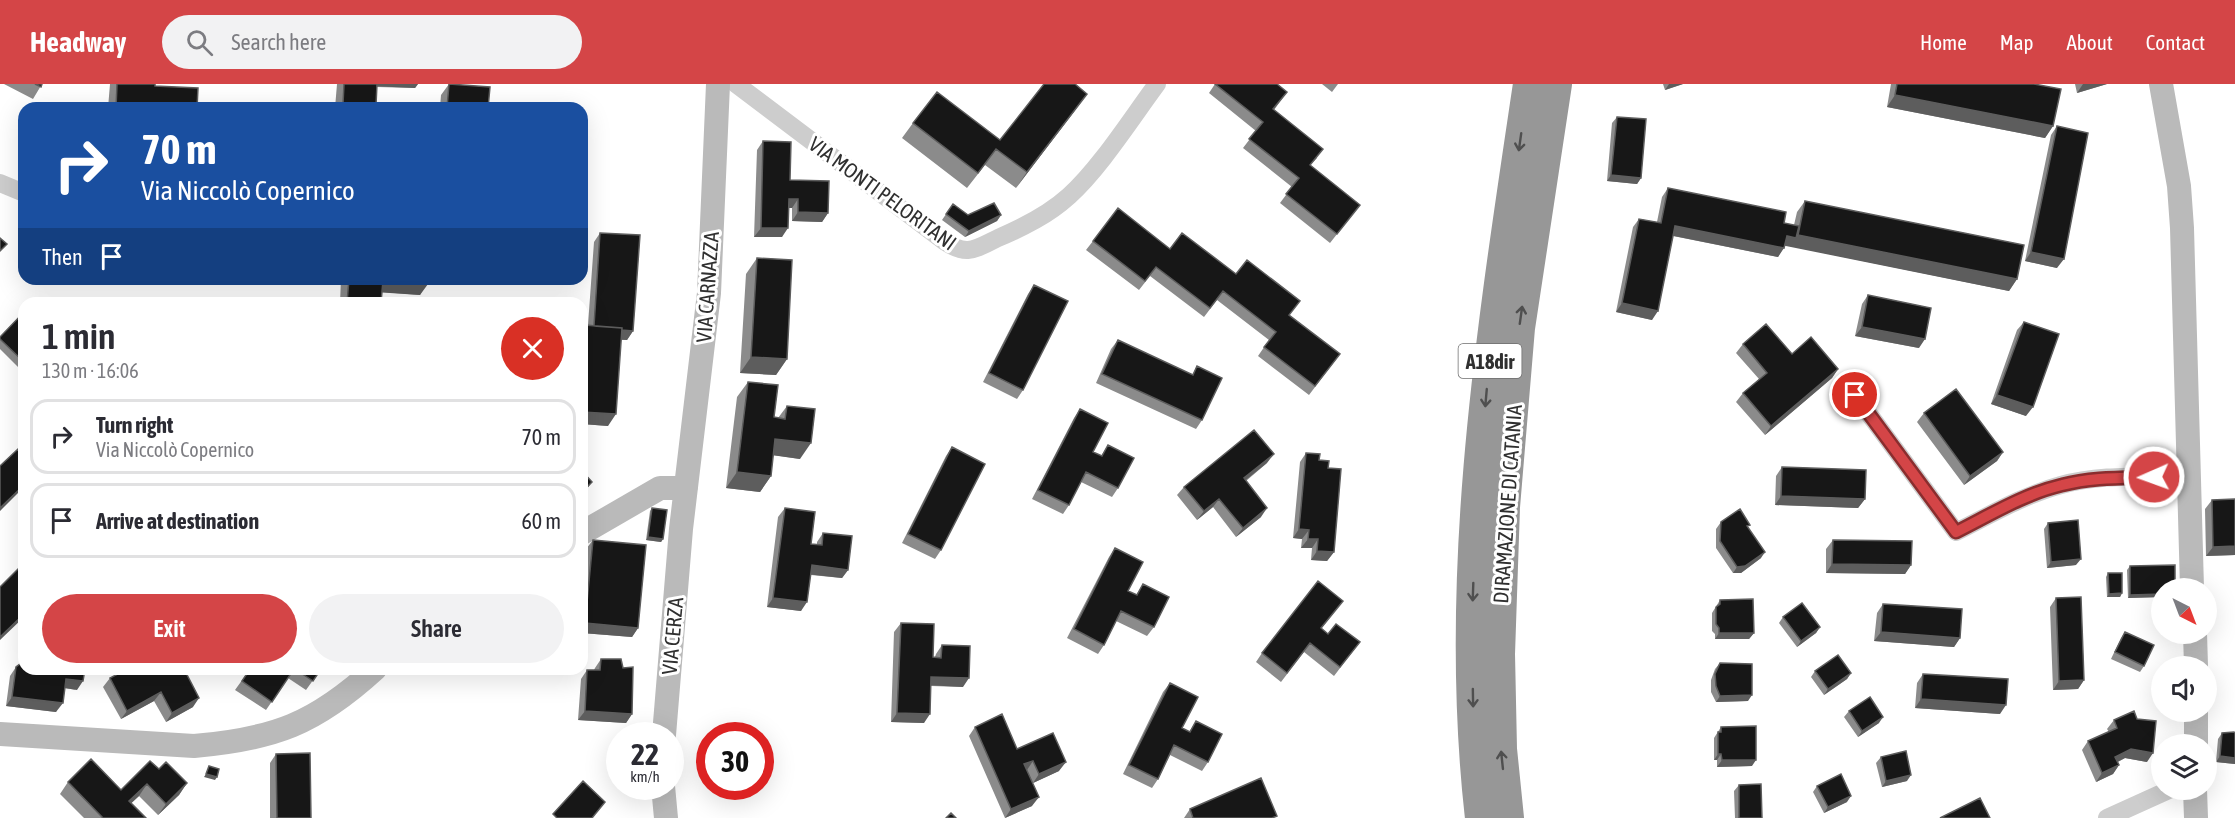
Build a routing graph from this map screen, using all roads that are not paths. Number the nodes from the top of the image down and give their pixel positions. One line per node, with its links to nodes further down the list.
1 (718, 84): 11 (main road, VIA CARNAZZA)
2 (736, 84): 3 (street, VIA MONTI PELORITANI)
3 (1157, 84)
4 (1529, 84): 22 (highway, DIRAMAZIONE DI CATANIA / A18dir, one-way to 22)
5 (1556, 84): 23 (highway, DIRAMAZIONE DI CATANIA / A18dir, one-way to 5)
6 (2161, 84): 10 (main road)
7 (0, 183): 8 (street)
8 (18, 190)
9 (1855, 395): 10 (street)
10 (2189, 475): 14 (main road)
11 (686, 488): 12 (main road); 13 (main road, VIA CARNAZZA)
12 (588, 530)
13 (680, 537): 16 (main road, VIA CERZA)
14 (2192, 578)
15 (368, 675): 17 (main road)
16 (665, 722)
17 (0, 734)
18 (2151, 798): 24 (street)
19 (664, 800): 21 (main road)
20 (2195, 800): 25 (main road)
21 (666, 818)
22 (1481, 818)
23 (1508, 818)
24 (2107, 818)
25 (2196, 818)

